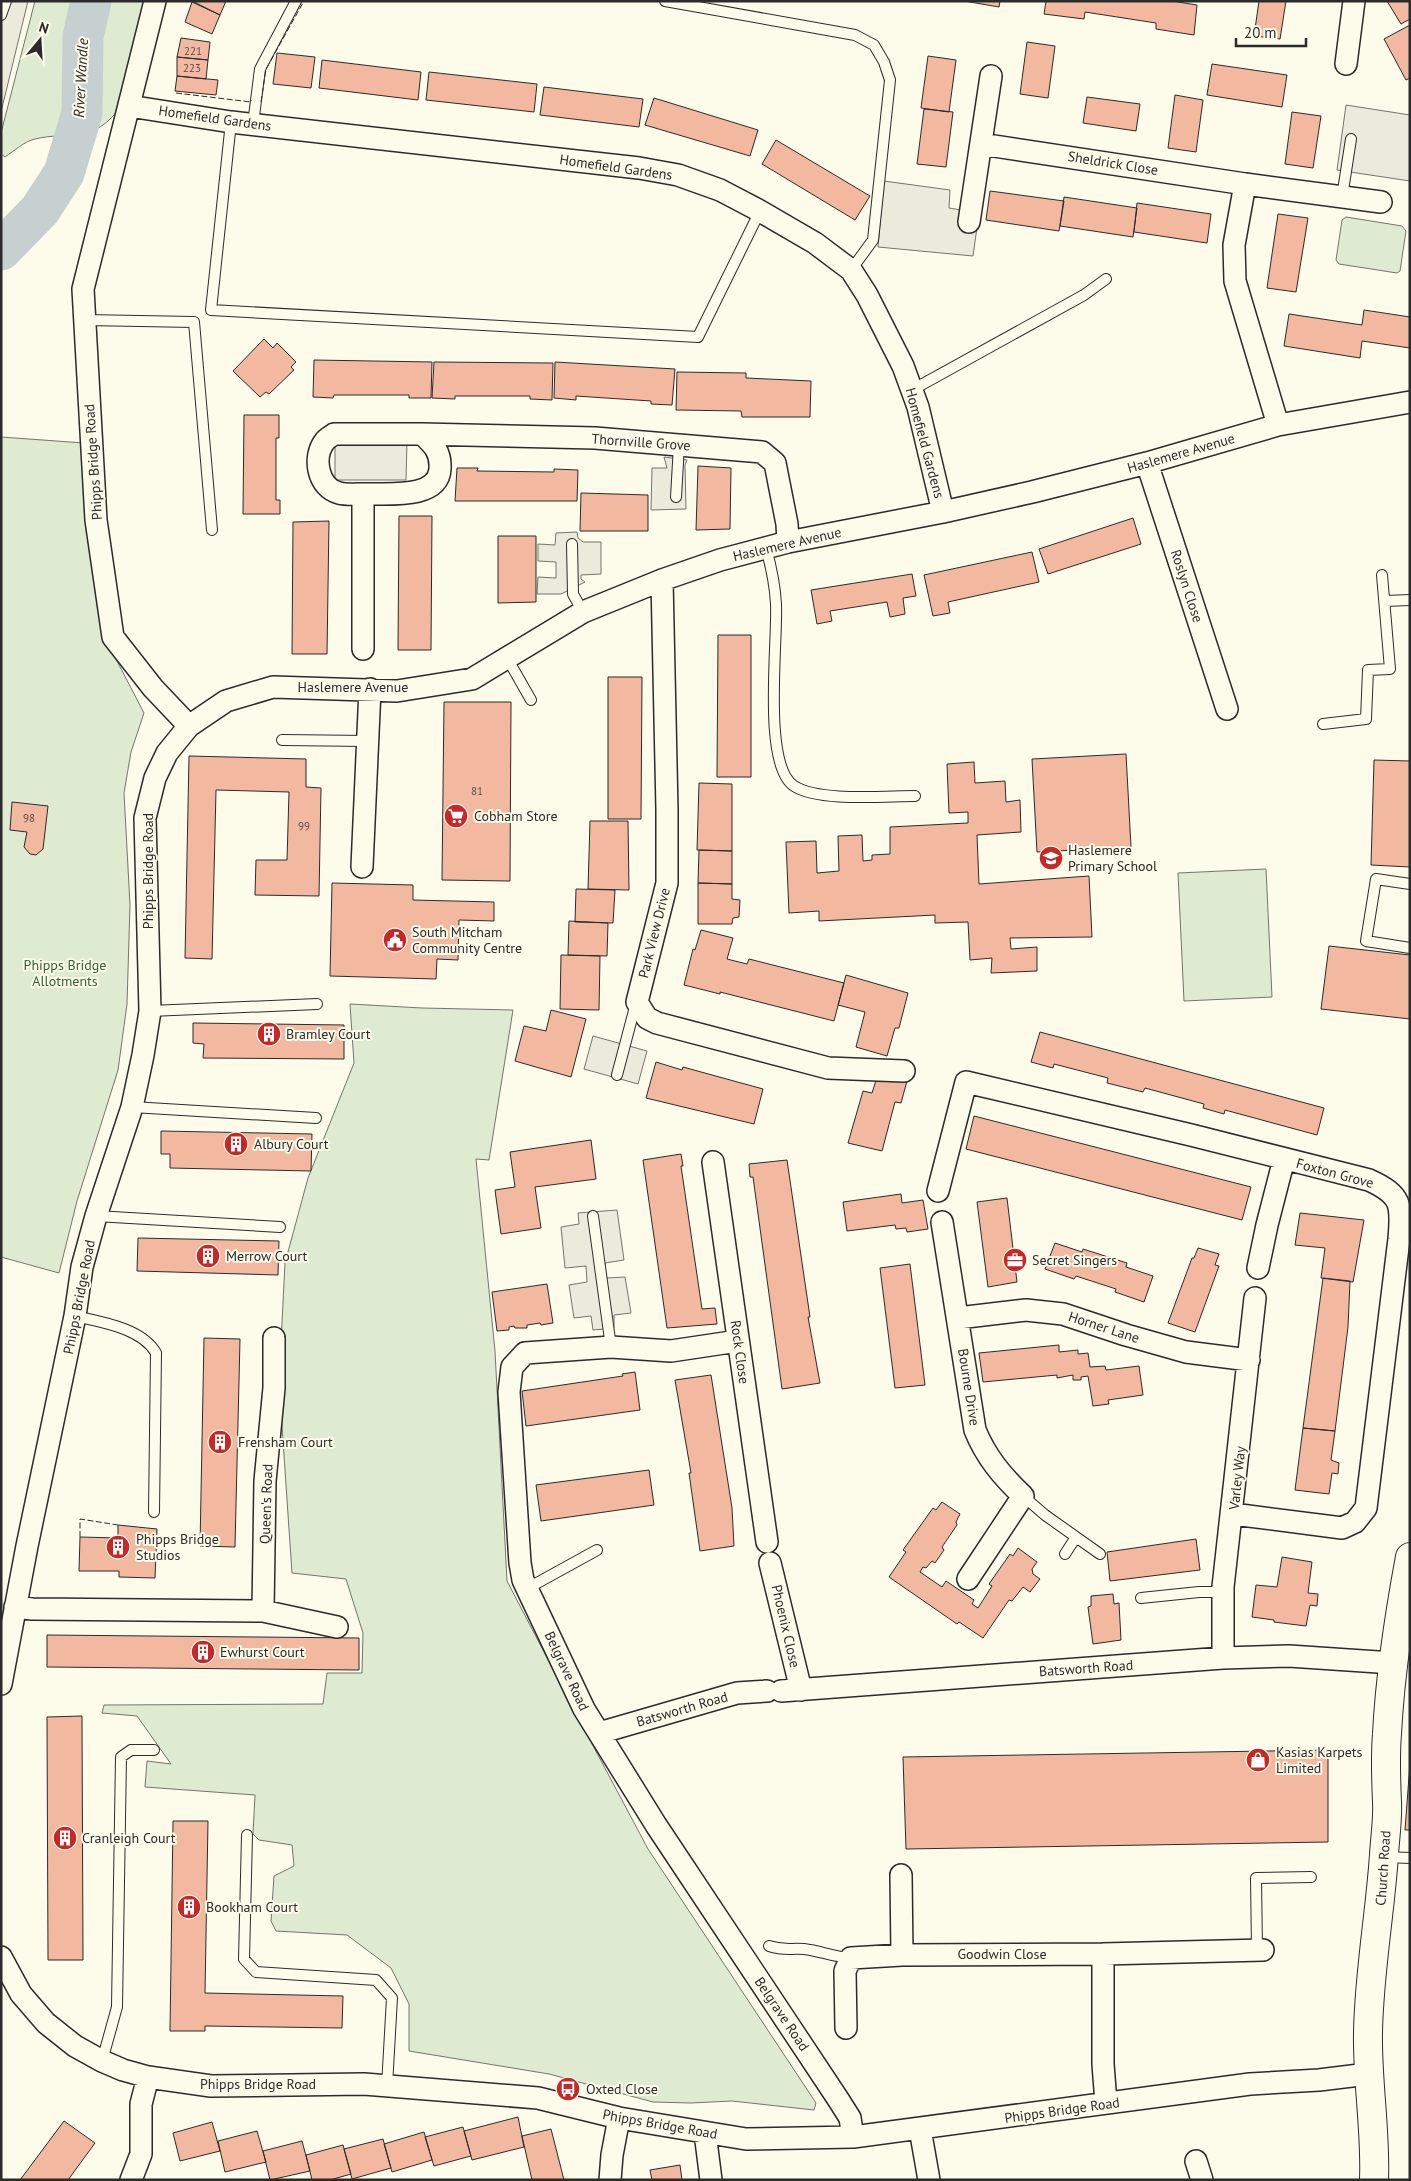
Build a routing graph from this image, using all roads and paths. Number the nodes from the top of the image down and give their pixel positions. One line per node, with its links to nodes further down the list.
1 (6, 1): 6 (lane)
2 (156, 1): 9 (street, Phipps Bridge Road)
3 (296, 1): 11 (lane)
4 (666, 1): 19 (lane)
5 (1354, 1): 7 (street)
6 (1, 16)
7 (1346, 64)
8 (991, 76): 13 (street)
9 (129, 106): 10 (street, Homefield Gardens); 21 (street, Phipps Bridge Road)
10 (231, 122): 11 (street, Homefield Gardens); 17 (lane)
11 (253, 124): 17 (street, Homefield Gardens)
12 (1350, 139): 15 (lane)
13 (981, 144): 14 (street, Sheldrick Close); 18 (street)
14 (1245, 184): 15 (street, Sheldrick Close); 24 (street)
15 (1342, 197): 16 (street, Sheldrick Close)
16 (1381, 202)
17 (760, 211): 19 (street, Homefield Gardens)
18 (969, 222)
19 (850, 270): 22 (street, Homefield Gardens)
20 (1106, 279): 22 (lane)
21 (85, 320): 31 (lane); 46 (street, Phipps Bridge Road)
22 (912, 390): 30 (street, Homefield Gardens)
23 (1410, 402): 24 (street, Haslemere Avenue)
24 (1278, 425): 27 (street, Haslemere Avenue)
25 (422, 434): 26 (street, Thornville Grove); 28 (street, Thornville Grove); 28 (street, Thornville Grove)
26 (679, 445): 29 (lane); 32 (street, Thornville Grove)
27 (1148, 463): 30 (street, Haslemere Avenue); 44 (street, Roslyn Close)
28 (363, 494): 40 (street)
29 (676, 497)
30 (943, 512): 32 (street, Haslemere Avenue)
31 (212, 530)
32 (788, 542): 34 (street, Haslemere Avenue)
33 (572, 544): 39 (lane)
34 (766, 548): 36 (street, Haslemere Avenue); 49 (lane)
35 (1382, 575): 38 (lane)
36 (662, 580): 39 (street, Haslemere Avenue); 53 (street, Park View Drive)
37 (1410, 600): 38 (lane)
38 (1385, 601): 45 (lane)
39 (583, 612): 41 (street, Haslemere Avenue)
40 (363, 649)
41 (508, 658): 42 (street, Haslemere Avenue); 43 (lane)
42 (370, 689): 46 (street, Haslemere Avenue); 48 (street)
43 (531, 700)
44 (1227, 709)
45 (1323, 724)
46 (189, 726): 55 (street, Phipps Bridge Road)
47 (282, 740): 48 (lane)
48 (367, 741): 50 (street)
49 (915, 796)
50 (362, 867)
51 (1410, 884): 52 (lane)
52 (1410, 948)
53 (637, 1002): 56 (street); 57 (lane)
54 (316, 1004): 55 (lane)
55 (150, 1011): 58 (street, Phipps Bridge Road)
56 (904, 1071)
57 (617, 1075)
58 (132, 1107): 59 (lane); 63 (street, Phipps Bridge Road)
59 (316, 1118)
60 (1284, 1159): 62 (street, Foxton Grove); 67 (street); 77 (street, Foxton Grove)
61 (713, 1162): 72 (street, Rock Close)
62 (938, 1191)
63 (96, 1216): 66 (lane); 69 (street, Phipps Bridge Road)
64 (593, 1216): 73 (lane)
65 (942, 1222): 70 (street, Bourne Drive)
66 (280, 1227)
67 (1258, 1268)
68 (1255, 1298): 74 (street, Varley Way)
69 (75, 1316): 76 (lane); 89 (street, Phipps Bridge Road)
70 (958, 1318): 74 (street, Horner Lane); 75 (street, Bourne Drive)
71 (274, 1338): 90 (street, Queen's Road)
72 (738, 1341): 73 (street, Belgrave Road); 79 (street, Rock Close)
73 (611, 1347): 86 (street, Belgrave Road)
74 (1249, 1360): 77 (street, Varley Way)
75 (1023, 1496): 78 (lane); 85 (street)
76 (154, 1512)
77 (1233, 1514): 87 (street, Varley Way)
78 (1076, 1537): 81 (lane); 82 (lane)
79 (767, 1542)
80 (597, 1550): 86 (lane)
81 (1065, 1554)
82 (1100, 1554)
83 (1410, 1557): 93 (street, Church Road)
84 (770, 1563): 95 (street, Phoenix Close)
85 (968, 1579)
86 (528, 1588): 96 (street, Belgrave Road)
87 (1223, 1592): 88 (lane); 92 (street, Varley Way)
88 (1141, 1598)
89 (15, 1607): 90 (street); 94 (street, Phipps Bridge Road)
90 (263, 1611): 91 (street)
91 (337, 1627)
92 (1223, 1658): 93 (street, Batsworth Road); 95 (street, Batsworth Road)
93 (1392, 1663): 99 (street, Church Road)
94 (1, 1684)
95 (783, 1691): 96 (street, Batsworth Road)
96 (599, 1733): 117 (street, Belgrave Road)
97 (154, 1750): 109 (lane)
98 (247, 1835): 112 (lane)
99 (1397, 1857): 110 (street, Church Road)
100 (901, 1875): 105 (street)
101 (1311, 1877): 103 (lane)
102 (770, 1946): 107 (lane)
103 (1260, 1950): 104 (street, Goodwin Close)
104 (1103, 1954): 105 (street, Goodwin Close); 113 (street)
105 (902, 1955): 107 (street, Goodwin Close)
106 (1, 1956): 109 (street, Phipps Bridge Road)
107 (851, 1958): 108 (street)
108 (846, 2028)
109 (102, 2061): 111 (street, Phipps Bridge Road)
110 (1368, 2074): 113 (street, Phipps Bridge Road); 122 (street, Church Road)
111 (148, 2077): 112 (street, Phipps Bridge Road); 118 (street)
112 (387, 2086): 114 (street, Phipps Bridge Road)
113 (1106, 2103): 115 (street, Phipps Bridge Road)
114 (619, 2118): 116 (street, Phipps Bridge Road); 119 (street)
115 (920, 2129): 117 (street, Phipps Bridge Road); 121 (street)
116 (705, 2133): 117 (street, Phipps Bridge Road); 120 (street)
117 (853, 2137)
118 (131, 2180)
119 (610, 2180)
120 (712, 2180)
121 (929, 2180)
122 (1374, 2180)

